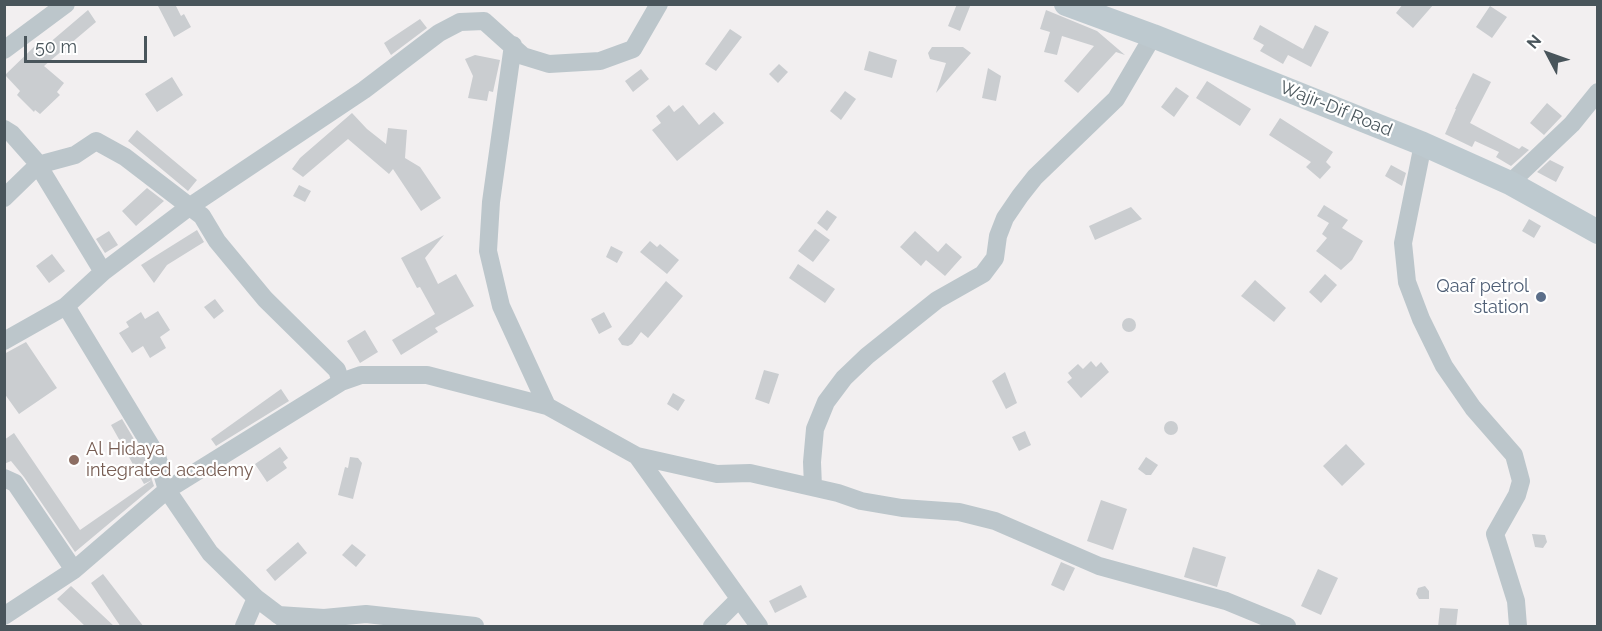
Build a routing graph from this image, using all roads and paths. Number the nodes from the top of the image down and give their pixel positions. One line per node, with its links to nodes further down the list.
1 (66, 4): 6 (street)
2 (658, 4): 5 (street)
3 (1066, 4): 4 (main road, Wajir-Dif Road)
4 (1154, 36): 9 (main road, Wajir-Dif Road); 22 (street)
5 (513, 45): 13 (street); 19 (street)
6 (4, 50)
7 (1598, 92): 11 (street)
8 (4, 129): 10 (street)
9 (1423, 144): 11 (main road, Wajir-Dif Road); 35 (street)
10 (38, 165): 12 (street); 13 (street); 15 (street)
11 (1510, 183): 14 (main road, Wajir-Dif Road)
12 (4, 198)
13 (189, 207): 15 (street); 18 (street)
14 (1598, 232)
15 (103, 272): 16 (street)
16 (66, 306): 17 (street); 23 (street)
17 (4, 341)
18 (341, 382): 19 (street); 23 (street)
19 (547, 406): 20 (street)
20 (637, 456): 22 (street); 26 (street)
21 (4, 478): 24 (street)
22 (813, 487): 34 (street)
23 (167, 490): 24 (street); 25 (street)
24 (75, 570): 28 (street)
25 (256, 598): 27 (street); 29 (street)
26 (739, 599): 32 (street); 33 (street)
27 (278, 615): 30 (street); 31 (street)
28 (4, 616)
29 (244, 627)
30 (293, 627)
31 (475, 627)
32 (712, 627)
33 (759, 627)
34 (1287, 627)
35 (1518, 627)

